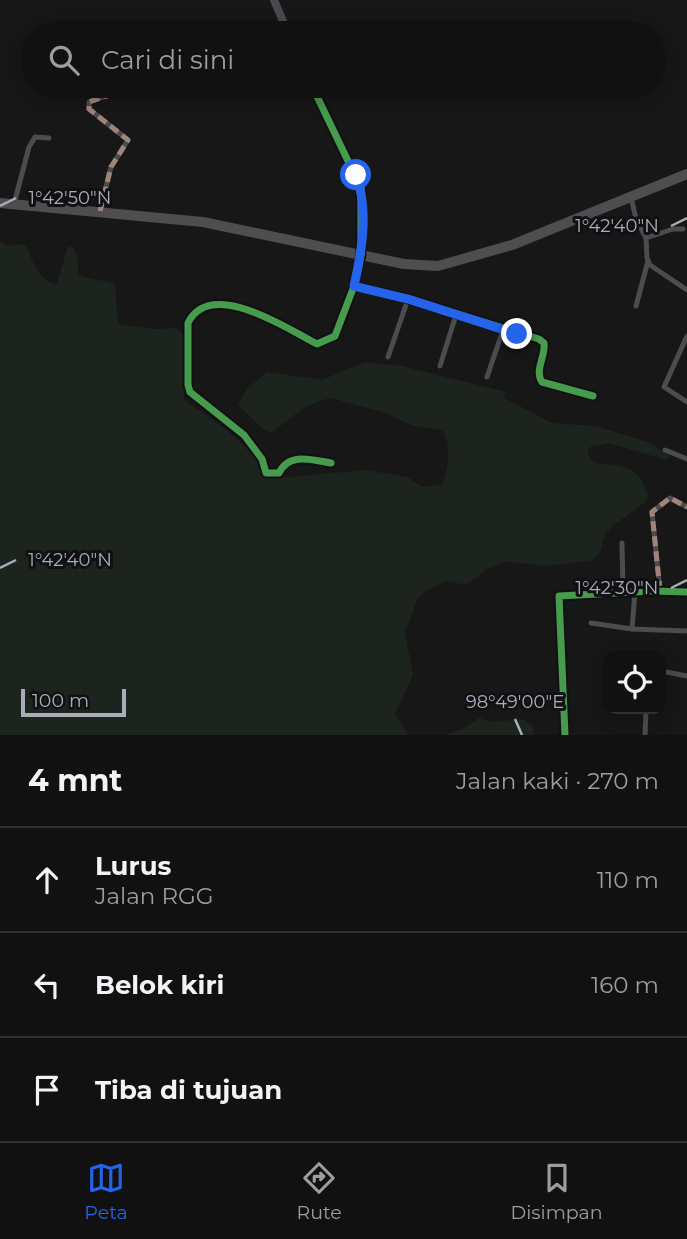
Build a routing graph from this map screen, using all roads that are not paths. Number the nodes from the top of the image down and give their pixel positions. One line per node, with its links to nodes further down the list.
1 (274, 0): 2 (street)
2 (283, 21)
3 (101, 98): 10 (street)
4 (318, 98): 13 (street)
5 (49, 138): 9 (street)
6 (687, 174): 7 (highway)
7 (631, 197): 12 (street); 13 (highway)
8 (0, 203): 9 (highway)
9 (14, 204): 10 (highway)
10 (100, 211): 13 (highway)
11 (683, 229): 12 (street)
12 (646, 238): 14 (street)
13 (361, 255): 15 (street)
14 (648, 261): 16 (street); 18 (street)
15 (354, 286): 17 (street); 29 (street)
16 (687, 290)
17 (408, 299): 19 (street); 22 (street)
18 (636, 306)
19 (456, 315): 20 (street); 23 (street)
20 (503, 330): 24 (street); 25 (street)
21 (687, 336): 26 (street)
22 (388, 357)
23 (440, 366)
24 (487, 377)
25 (593, 396)
26 (687, 402)
27 (665, 450): 28 (street)
28 (687, 459)
29 (331, 463)
30 (687, 507): 32 (street)
31 (622, 543): 35 (street)
32 (660, 591): 33 (street); 34 (street)
33 (635, 592): 35 (street); 37 (street)
34 (687, 592)
35 (623, 593): 42 (street)
36 (591, 623): 37 (street)
37 (632, 629): 38 (street)
38 (687, 631)
39 (666, 672): 40 (street)
40 (687, 676)
41 (646, 714): 43 (street)
42 (565, 735)
43 (645, 735)

